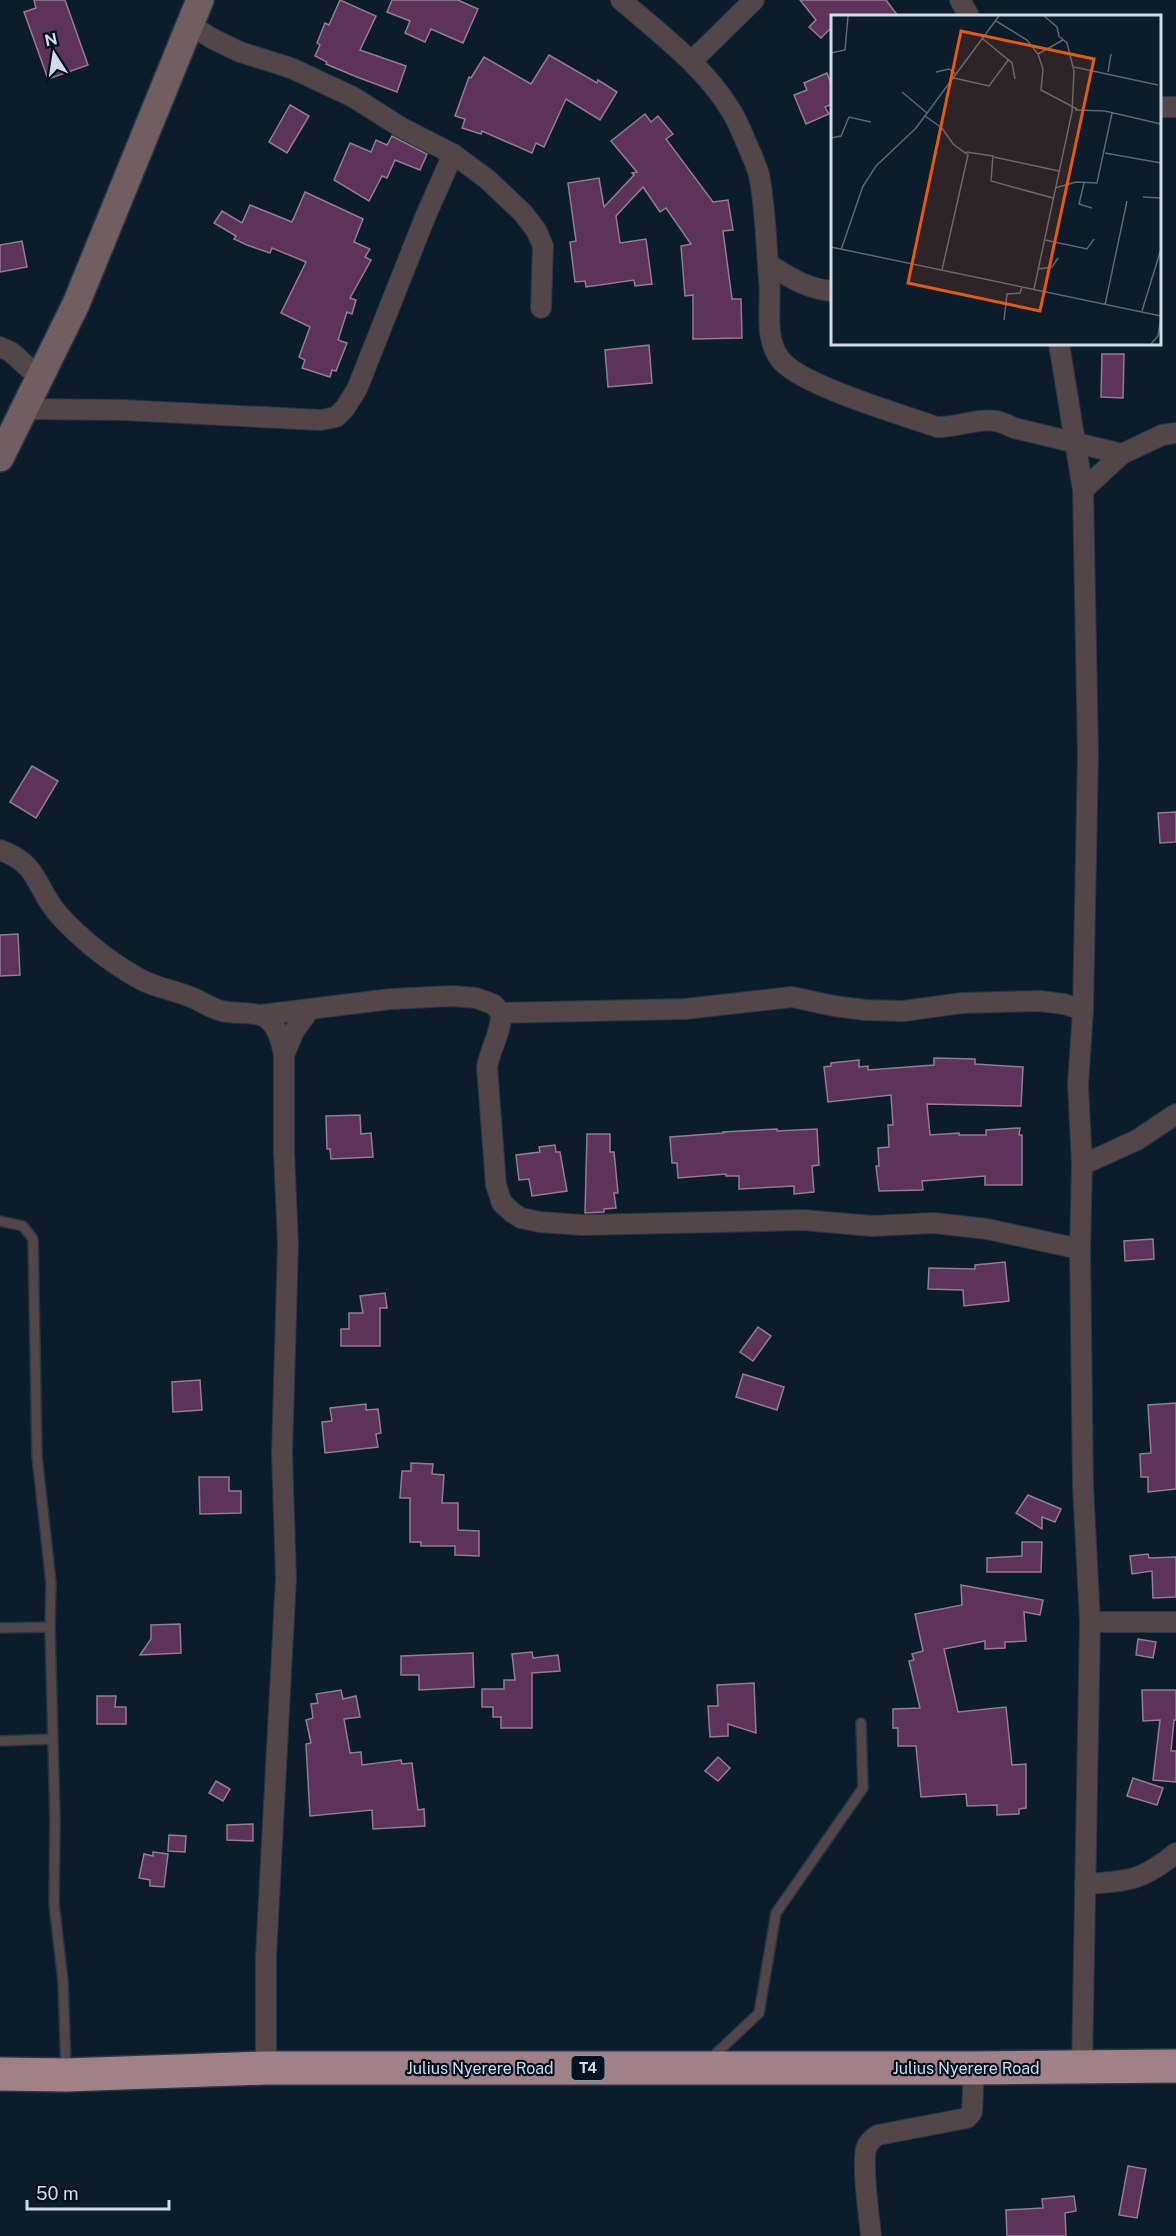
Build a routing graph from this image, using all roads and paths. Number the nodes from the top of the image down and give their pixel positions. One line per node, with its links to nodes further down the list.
1 (621, 0): 6 (street)
2 (754, 0): 6 (street)
3 (960, 0): 5 (street)
4 (195, 12): 7 (street); 13 (main road)
5 (968, 15)
6 (692, 61): 8 (street)
7 (453, 154): 10 (street); 14 (street)
8 (768, 264): 9 (street); 16 (street)
9 (831, 291)
10 (542, 308)
11 (1059, 345): 16 (street)
12 (0, 347): 13 (street)
13 (40, 378): 14 (main road)
14 (26, 409): 18 (main road)
15 (1176, 433): 17 (street)
16 (1075, 442): 17 (street); 19 (street)
17 (1122, 454): 19 (street)
18 (0, 458)
19 (1083, 490): 22 (street)
20 (0, 850): 24 (street)
21 (309, 1010): 23 (street); 24 (street); 25 (street)
22 (1083, 1010): 23 (street); 27 (street)
23 (501, 1013): 29 (street)
24 (261, 1015): 25 (street)
25 (285, 1055): 41 (street)
26 (1176, 1114): 27 (street)
27 (1082, 1165): 29 (street)
28 (0, 1221): 32 (lane)
29 (1080, 1249): 30 (street)
30 (1090, 1622): 31 (street); 38 (street)
31 (1176, 1622)
32 (50, 1627): 33 (lane); 35 (lane)
33 (0, 1628)
34 (861, 1723): 42 (lane)
35 (52, 1739): 36 (lane); 45 (lane)
36 (0, 1741)
37 (1176, 1853): 38 (street)
38 (1085, 1884): 40 (street)
39 (1176, 2066): 40 (highway, Julius Nyerere Road / T4)
40 (1082, 2067): 43 (highway, Julius Nyerere Road / T4)
41 (266, 2068): 42 (highway, Julius Nyerere Road / T4); 45 (highway, Julius Nyerere Road / T4)
42 (701, 2068): 43 (highway, Julius Nyerere Road / T4)
43 (974, 2068): 46 (street)
44 (0, 2074): 45 (highway, Julius Nyerere Road / T4)
45 (66, 2075)
46 (871, 2236)

